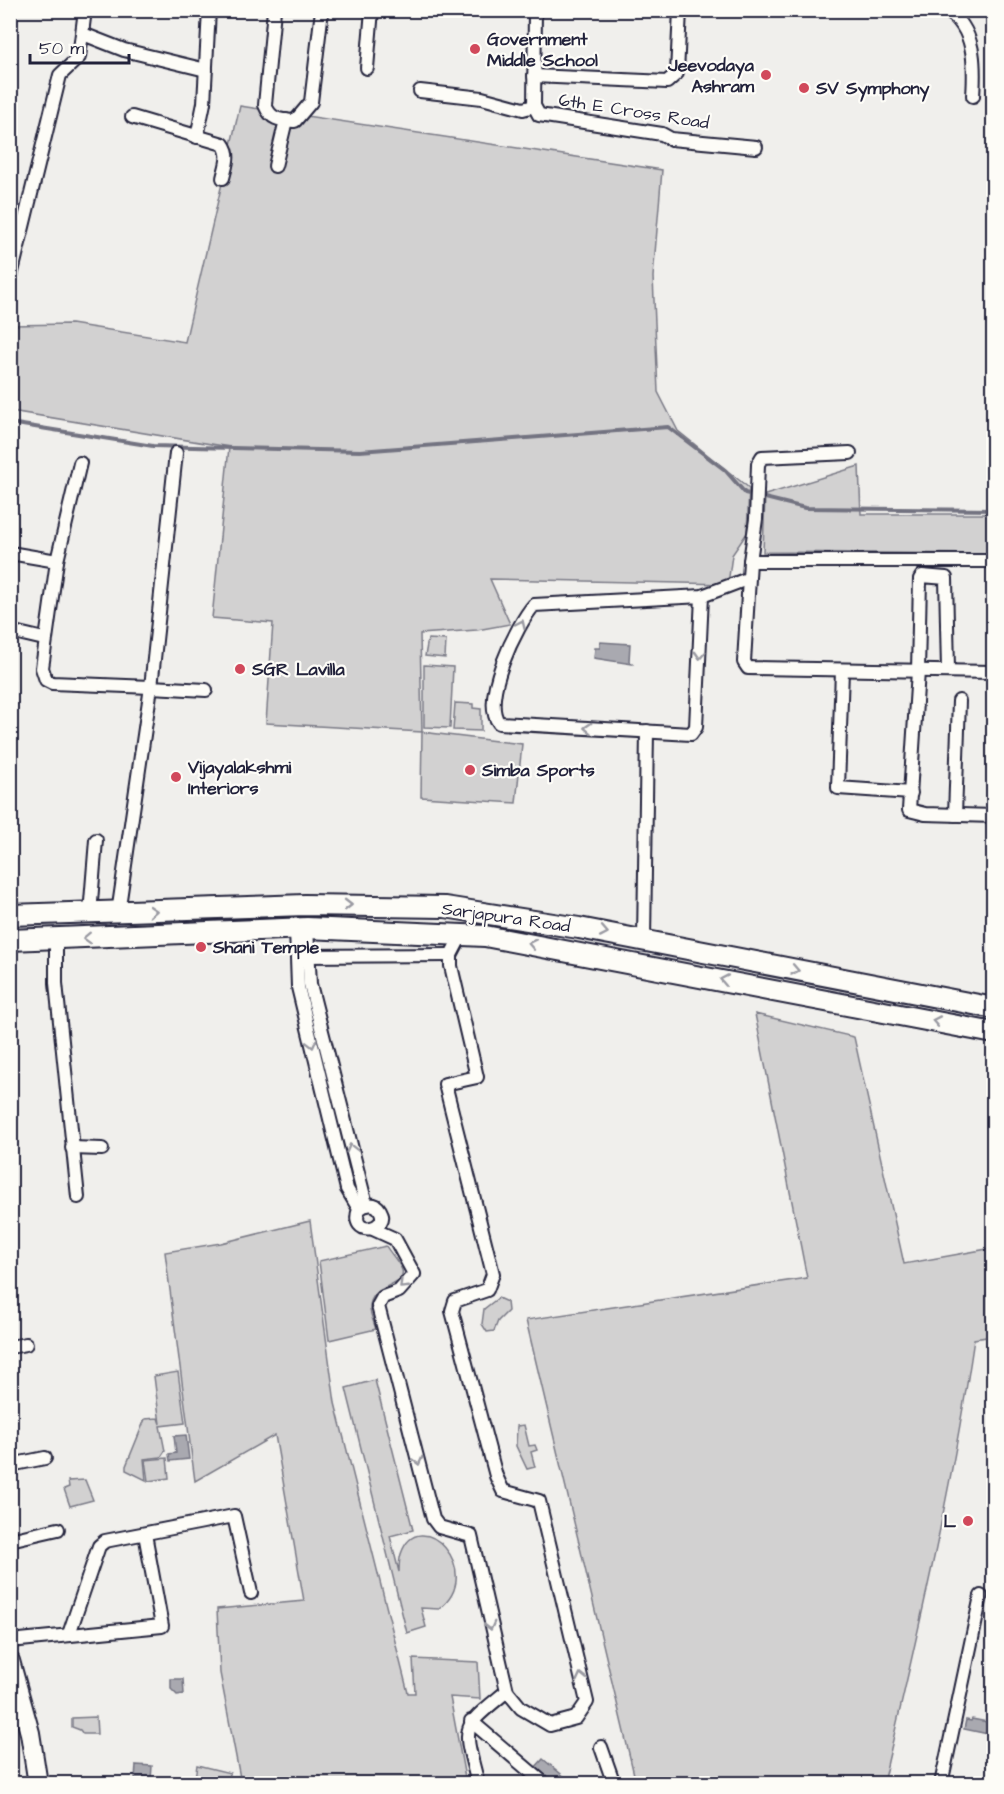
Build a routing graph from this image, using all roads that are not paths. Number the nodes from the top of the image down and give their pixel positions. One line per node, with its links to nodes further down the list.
1 (85, 10): 9 (street)
2 (209, 10): 11 (street)
3 (274, 10): 17 (street)
4 (322, 10): 17 (street)
5 (372, 10): 10 (street)
6 (536, 10): 12 (street, 6th E Cross Road)
7 (680, 10): 12 (street)
8 (946, 10): 14 (street)
9 (83, 34): 11 (street); 22 (street)
10 (367, 68)
11 (206, 70): 18 (street)
12 (534, 76): 15 (street, 6th E Cross Road)
13 (420, 91): 15 (street)
14 (973, 96)
15 (534, 106): 19 (street, 6th E Cross Road)
16 (132, 117): 18 (street)
17 (286, 120): 20 (street)
18 (197, 136): 21 (street)
19 (756, 147)
20 (275, 166)
21 (223, 178)
22 (10, 280)
23 (176, 453): 38 (street)
24 (850, 453): 28 (street)
25 (80, 463): 27 (street)
26 (10, 554): 27 (street)
27 (57, 561): 33 (street)
28 (750, 561): 29 (street); 30 (street)
29 (993, 561)
30 (747, 579): 31 (street); 34 (street)
31 (702, 596): 41 (street, one-way to 41); 41 (street, one-way to 31)
32 (10, 631): 33 (street)
33 (44, 639): 38 (street)
34 (842, 670): 36 (street); 42 (street)
35 (948, 670): 36 (street); 36 (street); 37 (street)
36 (918, 671): 42 (street)
37 (993, 672)
38 (151, 687): 39 (street); 46 (street)
39 (206, 690)
40 (958, 701): 43 (street)
41 (647, 731): 53 (street)
42 (911, 793): 43 (street)
43 (956, 815): 44 (street)
44 (993, 816)
45 (96, 840): 47 (street)
46 (118, 913): 47 (main road, Sarjapura Road); 53 (main road, Sarjapura Road, one-way to 53)
47 (90, 914): 48 (main road, Sarjapura Road)
48 (10, 915)
49 (301, 929): 50 (main road, Sarjapura Road); 51 (main road, Sarjapura Road, one-way to 51); 55 (street)
50 (462, 934): 54 (street); 57 (main road, Sarjapura Road, one-way to 50)
51 (56, 939): 52 (main road, Sarjapura Road); 58 (street)
52 (10, 940)
53 (644, 940): 56 (main road, Sarjapura Road, one-way to 56)
54 (451, 955): 55 (street); 75 (street, one-way to 54)
55 (302, 956): 61 (street)
56 (993, 1008)
57 (993, 1033)
58 (72, 1148): 59 (street); 60 (street)
59 (102, 1149)
60 (78, 1197)
61 (363, 1207): 62 (street); 62 (street)
62 (373, 1229): 75 (street, one-way to 75)
63 (26, 1344): 64 (street)
64 (10, 1347)
65 (45, 1458): 66 (street)
66 (10, 1466)
67 (58, 1529): 69 (street)
68 (145, 1534): 70 (street); 72 (street); 72 (street)
69 (10, 1540)
70 (251, 1593)
71 (981, 1596): 82 (street)
72 (69, 1634): 73 (street)
73 (10, 1641)
74 (10, 1661): 78 (main road)
75 (507, 1691): 76 (street)
76 (471, 1721): 79 (street); 80 (street)
77 (601, 1747): 81 (street)
78 (38, 1784)
79 (478, 1784)
80 (545, 1784)
81 (614, 1784)
82 (941, 1784)

